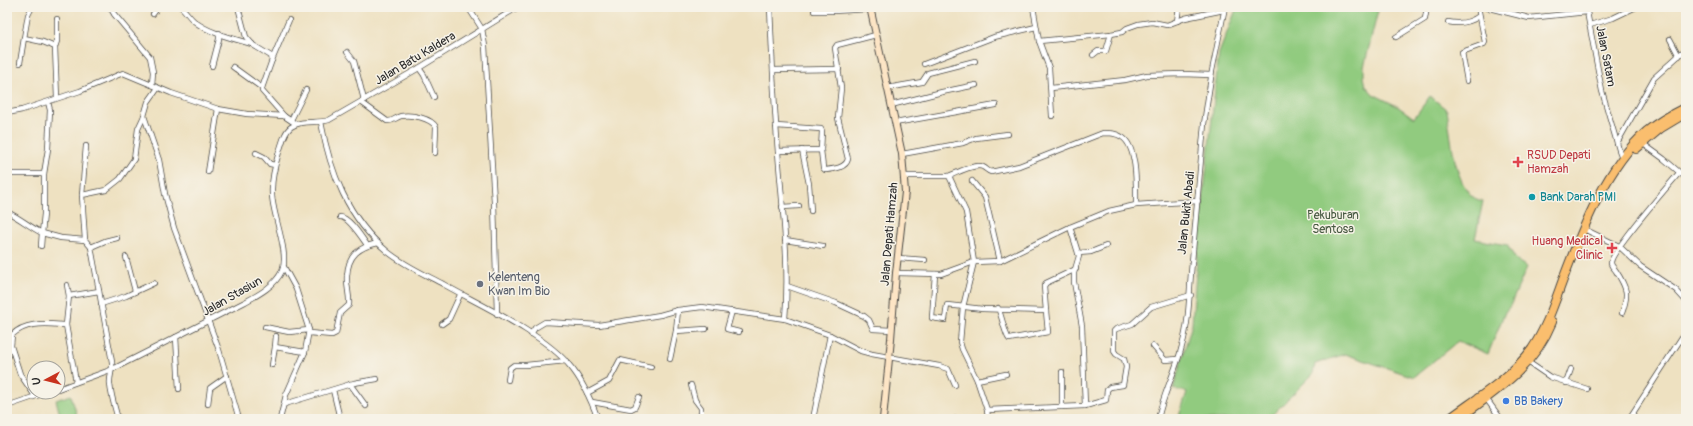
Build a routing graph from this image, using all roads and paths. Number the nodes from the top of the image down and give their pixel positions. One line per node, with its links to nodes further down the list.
1 (32, 7): 34 (street)
2 (110, 7): 54 (street)
3 (158, 7): 21 (street)
4 (181, 7): 30 (street)
5 (238, 7): 37 (street)
6 (468, 7): 29 (street)
7 (518, 7): 29 (street, Jalan Batu Kaldera)
8 (770, 7): 51 (street)
9 (1033, 7): 28 (street)
10 (1179, 7): 25 (street)
11 (1427, 7): 33 (street)
12 (1478, 7): 22 (street)
13 (1485, 7): 18 (street, Jalan Satam)
14 (1636, 7): 27 (street)
15 (1683, 7): 19 (street)
16 (870, 8): 20 (street); 32 (main road, Jalan Depati Hamzah)
17 (1225, 9): 25 (street); 52 (street, Jalan Bukit Abadi)
18 (1586, 9): 27 (street, Jalan Satam)
19 (1686, 10)
20 (814, 11)
21 (153, 14)
22 (1479, 16): 26 (street); 53 (street)
23 (57, 18): 38 (street)
24 (289, 20): 43 (street)
25 (1177, 21): 31 (street)
26 (1448, 22)
27 (1590, 25): 80 (street, Jalan Satam)
28 (1036, 27): 36 (street); 46 (street)
29 (482, 29): 49 (street, Jalan Batu Kaldera); 146 (street)
30 (219, 33): 37 (street); 47 (street)
31 (1111, 34): 36 (street); 41 (street)
32 (876, 35): 50 (street); 58 (main road, Jalan Depati Hamzah)
33 (1396, 37)
34 (24, 38): 38 (street); 45 (street)
35 (1670, 39): 42 (street)
36 (1039, 41): 59 (street)
37 (253, 45): 43 (street)
38 (55, 47): 62 (street)
39 (1686, 49): 42 (street)
40 (347, 52): 63 (street)
41 (1092, 55)
42 (1679, 56): 80 (street)
43 (272, 60): 57 (street)
44 (975, 62): 58 (street)
45 (20, 63)
46 (924, 64)
47 (212, 66)
48 (233, 68): 57 (street)
49 (419, 68): 61 (street); 63 (street, Jalan Batu Kaldera)
50 (839, 69): 51 (street); 84 (street)
51 (773, 70): 78 (street)
52 (1211, 75): 59 (street); 100 (street, Jalan Bukit Abadi)
53 (1467, 81)
54 (152, 85): 56 (street); 62 (street)
55 (976, 85): 65 (street)
56 (158, 88): 68 (street); 71 (street)
57 (262, 88): 72 (street)
58 (887, 88): 65 (main road, Jalan Depati Hamzah)
59 (1051, 88): 73 (street)
60 (306, 90): 74 (street)
61 (434, 97)
62 (57, 98): 64 (street)
63 (363, 101): 75 (street, Jalan Batu Kaldera); 86 (street)
64 (48, 102): 69 (street); 94 (street)
65 (891, 105): 76 (main road, Jalan Depati Hamzah)
66 (996, 105): 76 (street)
67 (1686, 107): 89 (highway)
68 (218, 109): 72 (street); 91 (street)
69 (7, 113)
70 (1686, 113): 81 (highway)
71 (144, 116): 99 (street); 148 (street)
72 (284, 116): 74 (street)
73 (1052, 116)
74 (291, 120): 77 (street)
75 (321, 122): 77 (street); 113 (street)
76 (895, 123): 88 (main road, Jalan Depati Hamzah)
77 (296, 124): 90 (street)
78 (776, 126): 84 (street); 85 (street)
79 (1008, 134): 88 (street)
80 (1617, 143): 89 (street, Jalan Satam)
81 (1642, 143): 92 (street); 108 (highway)
82 (86, 146): 99 (street)
83 (802, 150): 84 (street); 85 (street); 104 (street)
84 (821, 150)
85 (778, 151): 103 (street)
86 (435, 152)
87 (256, 153): 90 (street)
88 (902, 154): 95 (main road, Jalan Depati Hamzah)
89 (1622, 158): 108 (highway)
90 (275, 165): 126 (street)
91 (208, 172)
92 (1679, 173): 97 (street); 118 (street)
93 (7, 174): 94 (street)
94 (44, 174): 109 (street)
95 (905, 176): 96 (street); 122 (main road, Jalan Depati Hamzah)
96 (949, 176): 101 (street); 125 (street)
97 (1686, 178)
98 (972, 181): 124 (street)
99 (82, 195): 111 (street)
100 (1198, 201): 101 (street); 136 (street, Jalan Bukit Abadi)
101 (1136, 205): 107 (street)
102 (799, 206): 103 (street)
103 (782, 207): 112 (street)
104 (811, 211)
105 (7, 212): 109 (street)
106 (340, 217): 114 (street)
107 (1070, 227): 120 (street); 124 (street)
108 (1586, 230): 118 (street); 170 (highway); 195 (highway)
109 (42, 233): 111 (street); 115 (street)
110 (117, 238): 119 (street)
111 (84, 240): 119 (street)
112 (785, 240): 116 (street); 132 (street)
113 (378, 243): 114 (street); 135 (street)
114 (367, 245): 154 (street)
115 (41, 246)
116 (823, 246)
117 (1106, 246): 120 (street)
118 (1618, 246): 138 (street); 145 (street)
119 (91, 247): 133 (street)
120 (1078, 253): 127 (street)
121 (126, 257): 134 (street)
122 (898, 258): 123 (street); 128 (main road, Jalan Depati Hamzah)
123 (925, 260)
124 (1000, 261): 125 (street)
125 (974, 262): 129 (street); 140 (street)
126 (284, 267): 148 (street, Jalan Stasiun); 154 (street)
127 (1076, 269): 144 (street); 202 (street)
128 (896, 273): 129 (street); 153 (main road, Jalan Depati Hamzah)
129 (935, 274): 140 (street)
130 (154, 283): 134 (street)
131 (68, 285): 137 (street)
132 (787, 286): 147 (street); 153 (street)
133 (99, 291): 137 (street); 139 (street)
134 (135, 291): 139 (street)
135 (460, 295): 146 (street); 149 (street)
136 (1191, 295): 168 (street, Jalan Bukit Abadi); 202 (street)
137 (69, 296): 150 (street)
138 (1686, 301)
139 (101, 304): 173 (street)
140 (963, 307): 141 (street); 181 (street)
141 (998, 308): 144 (street); 144 (street)
142 (678, 310): 143 (street); 155 (street); 158 (street)
143 (732, 310): 147 (street); 157 (street)
144 (1046, 311)
145 (1622, 313)
146 (498, 314): 158 (street)
147 (785, 319): 159 (street)
148 (208, 321): 161 (street, Jalan Stasiun); 178 (street)
149 (442, 324)
150 (66, 325): 162 (street); 182 (street)
151 (265, 327): 154 (street)
152 (706, 329): 155 (street)
153 (892, 330): 166 (main road, Jalan Depati Hamzah)
154 (309, 331): 165 (street)
155 (676, 331): 167 (street)
156 (1686, 331): 219 (street)
157 (739, 332)
158 (531, 334): 169 (street)
159 (830, 335): 166 (street); 212 (street)
160 (276, 336): 164 (street)
161 (176, 337): 173 (street, Jalan Stasiun); 190 (street)
162 (9, 340): 183 (street)
163 (1153, 346): 168 (street)
164 (275, 347): 165 (street); 171 (street)
165 (305, 352): 199 (street)
166 (890, 358): 188 (street); 213 (main road, Jalan Depati Hamzah)
167 (670, 359)
168 (1178, 359): 215 (street, Jalan Bukit Abadi)
169 (566, 361): 180 (street); 193 (street)
170 (1528, 362): 185 (street); 195 (highway)
171 (272, 365)
172 (651, 367): 193 (street)
173 (112, 369): 176 (street, Jalan Stasiun); 184 (street)
174 (1571, 369): 185 (street)
175 (1062, 372): 203 (street)
176 (103, 373): 182 (street, Jalan Stasiun); 184 (street)
177 (1006, 374): 181 (street)
178 (227, 376): 198 (street); 207 (street)
179 (377, 379): 186 (street)
180 (508, 380)
181 (978, 380): 204 (street)
182 (76, 382): 189 (street, Jalan Stasiun)
183 (26, 383)
184 (110, 383): 206 (street)
185 (1566, 383): 191 (street)
186 (350, 384): 192 (street); 201 (street)
187 (691, 385): 211 (street)
188 (955, 385)
189 (66, 386)
190 (179, 389)
191 (1587, 389)
192 (333, 390): 199 (street); 209 (street)
193 (587, 393): 197 (street)
194 (639, 397): 197 (street)
195 (1484, 397): 216 (highway); 217 (highway); 218 (street)
196 (26, 399): 200 (street)
197 (592, 402): 210 (street)
198 (208, 404)
199 (285, 404): 208 (street)
200 (7, 406)
201 (366, 406)
202 (1085, 406): 203 (street)
203 (1062, 407): 204 (street)
204 (987, 410): 205 (street)
205 (988, 418): 214 (street)
206 (118, 419)
207 (239, 419)
208 (280, 419)
209 (340, 419)
210 (598, 419)
211 (695, 419)
212 (812, 419)
213 (883, 419)
214 (953, 419)
215 (1158, 419)
216 (1449, 419)
217 (1458, 419)
218 (1501, 419)
219 (1629, 419)

